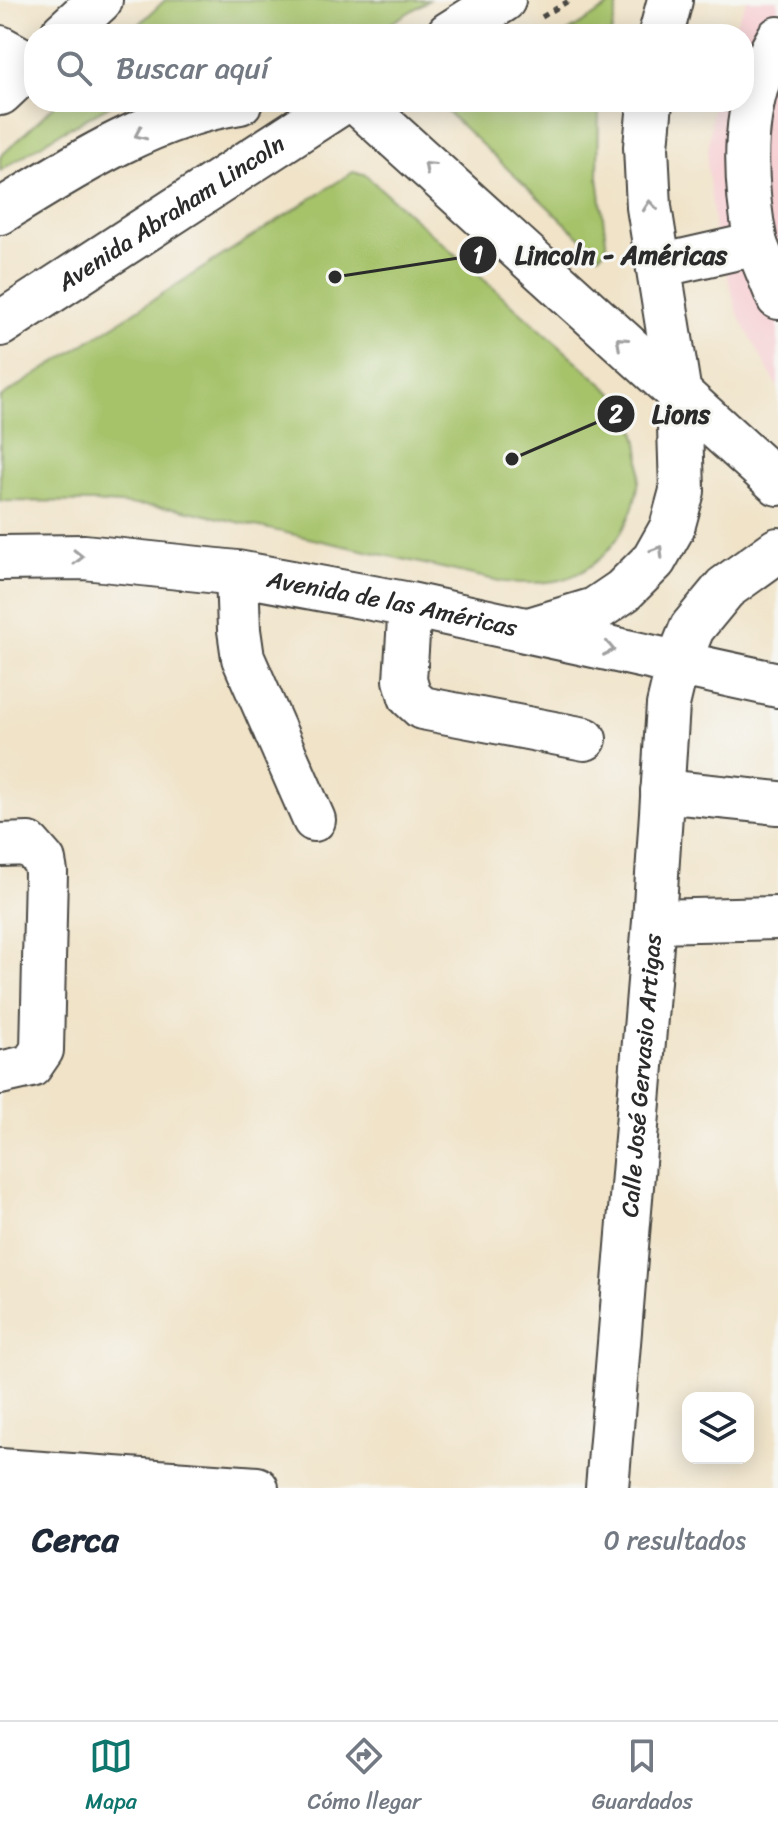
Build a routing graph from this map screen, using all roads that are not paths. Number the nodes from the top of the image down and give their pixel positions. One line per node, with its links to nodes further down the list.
1 (100, 0): 4 (main road)
2 (503, 0): 5 (main road)
3 (670, 0): 6 (main road)
4 (74, 24)
5 (465, 24)
6 (664, 24)
7 (778, 38): 10 (street)
8 (22, 57): 9 (main road)
9 (0, 93)
10 (754, 99)
11 (199, 112): 16 (main road, one-way to 16)
12 (327, 112): 20 (main road, Avenida Abraham Lincoln)
13 (368, 112): 21 (main road, one-way to 13)
14 (649, 112): 18 (main road, one-way to 14)
15 (750, 112): 17 (street)
16 (0, 212)
17 (756, 244): 18 (street); 19 (street)
18 (659, 266): 21 (main road)
19 (778, 298)
20 (0, 324)
21 (679, 394): 22 (main road); 27 (main road, one-way to 21)
22 (778, 483)
23 (778, 550): 28 (main road)
24 (0, 558): 25 (main road, Avenida de las Américas, one-way to 25)
25 (237, 573): 26 (main road, Avenida de las Américas); 33 (street)
26 (410, 605): 27 (main road, Avenida de las Américas); 30 (street)
27 (524, 632): 28 (main road, Avenida de las Américas, one-way to 28)
28 (678, 663): 29 (main road, Avenida de las Américas); 31 (street, Calle José Gervasio Artigas)
29 (778, 685)
30 (585, 739)
31 (662, 791): 32 (street); 36 (street, Calle José Gervasio Artigas)
32 (778, 803)
33 (314, 820)
34 (0, 845): 37 (street)
35 (778, 918): 36 (street)
36 (654, 921): 40 (street, Calle José Gervasio Artigas)
37 (0, 1073)
38 (0, 1470): 39 (street)
39 (257, 1488)
40 (607, 1488)

